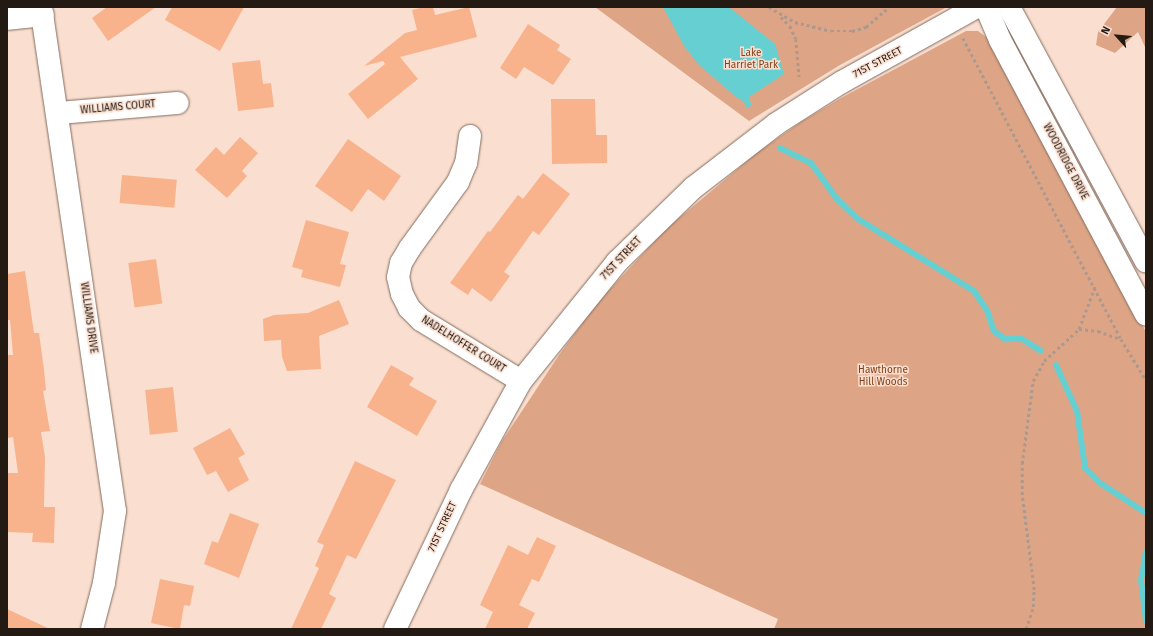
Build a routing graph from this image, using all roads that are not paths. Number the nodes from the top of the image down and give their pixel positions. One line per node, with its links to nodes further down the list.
1 (977, 7): 11 (street, 71ST STREET)
2 (986, 7): 10 (street, WOODRIDGE DRIVE)
3 (1009, 7): 9 (street)
4 (42, 11): 5 (street); 7 (street, WILLIAMS DRIVE)
5 (7, 19)
6 (178, 103): 7 (street, WILLIAMS COURT)
7 (58, 113): 12 (street, WILLIAMS DRIVE)
8 (470, 136): 11 (street, NADELHOFFER COURT)
9 (1146, 261)
10 (1146, 315)
11 (522, 381): 13 (street, 71ST STREET)
12 (92, 629)
13 (395, 629)

